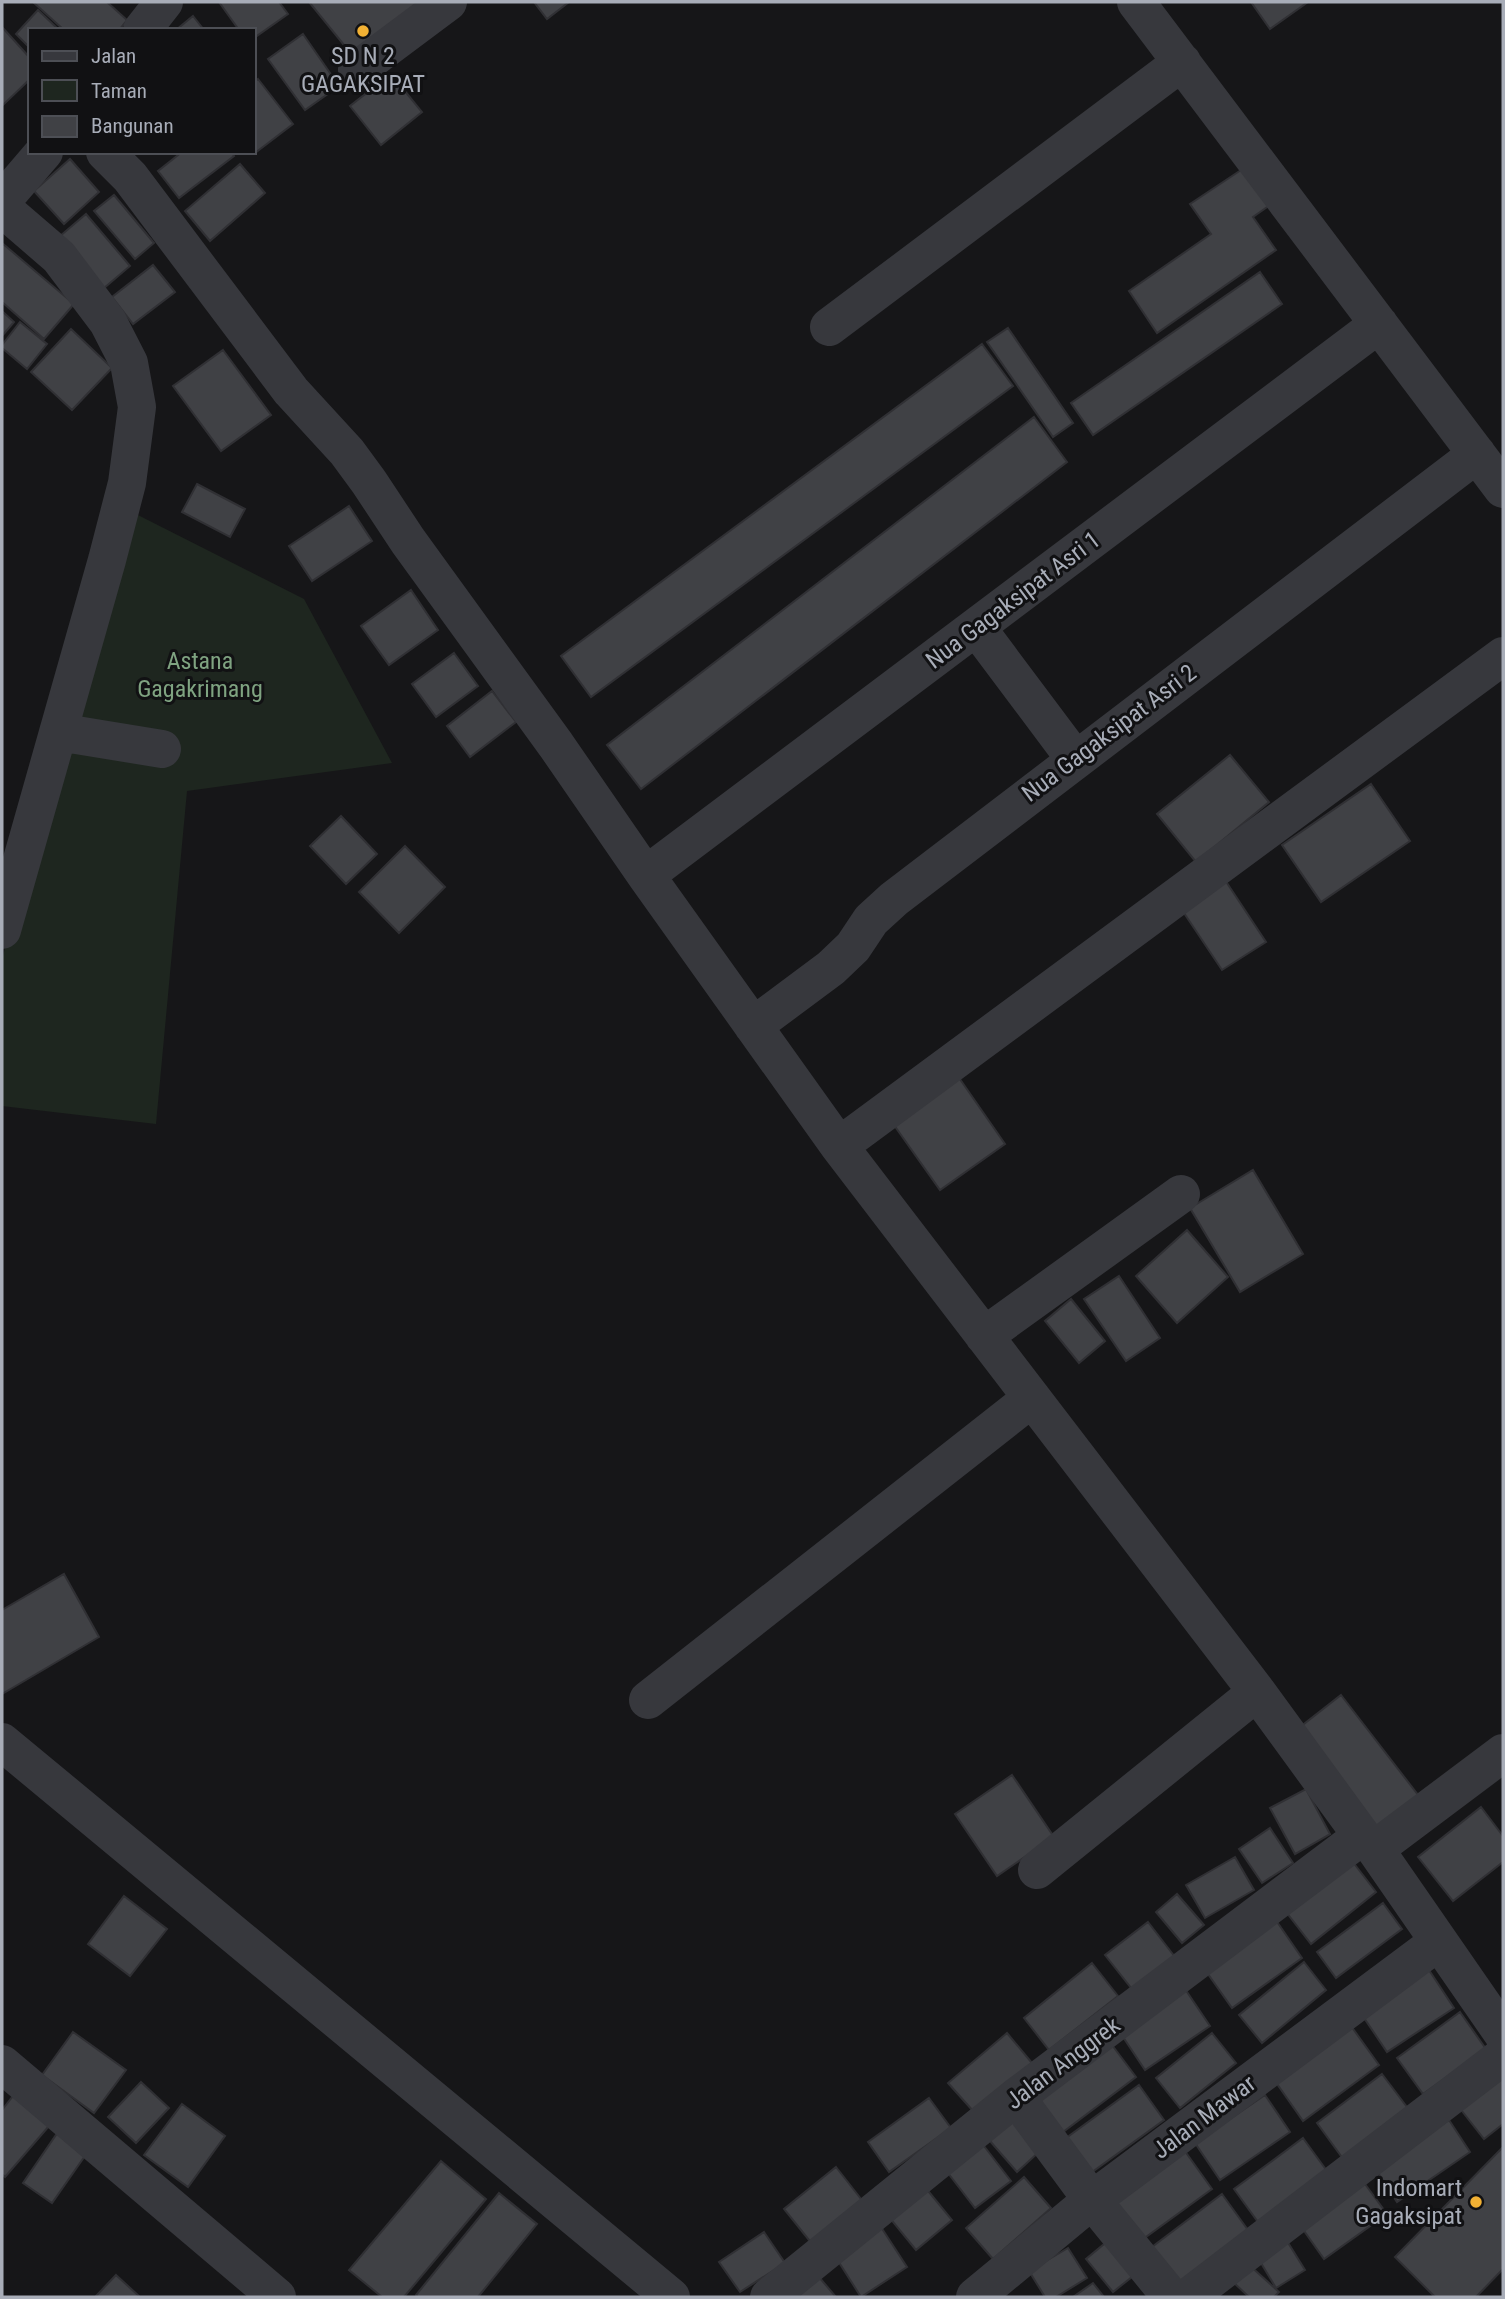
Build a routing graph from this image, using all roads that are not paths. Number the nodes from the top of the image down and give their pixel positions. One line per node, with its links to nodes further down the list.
1 (164, 2): 4 (street)
2 (449, 2): 6 (street)
3 (1152, 7): 5 (street)
4 (144, 28)
5 (1182, 62): 10 (street); 11 (street)
6 (357, 70)
7 (42, 154): 9 (street)
8 (107, 154): 19 (street)
9 (4, 194): 16 (street)
10 (1379, 324): 12 (street); 14 (street, Nua Gagaksipat Asri 1)
11 (829, 327)
12 (1477, 454): 13 (street); 18 (street, Nua Gagaksipat Asri 2)
13 (1503, 489)
14 (977, 628): 18 (street); 19 (street, Nua Gagaksipat Asri 1)
15 (1503, 656): 22 (street)
16 (58, 732): 17 (street); 20 (street)
17 (162, 749)
18 (1075, 759): 21 (street, Nua Gagaksipat Asri 2)
19 (646, 875): 21 (street)
20 (2, 930)
21 (753, 1026): 22 (street)
22 (839, 1146): 24 (street)
23 (1181, 1194): 24 (street)
24 (984, 1336): 25 (street)
25 (1032, 1398): 26 (street); 27 (street)
26 (1257, 1692): 30 (street); 31 (street)
27 (648, 1700)
28 (2, 1742): 39 (street)
29 (1503, 1753): 30 (street, Jalan Anggrek)
30 (1369, 1842): 32 (street); 36 (street, Jalan Anggrek)
31 (1037, 1870)
32 (1438, 1942): 33 (street); 37 (street, Jalan Mawar)
33 (1503, 2034)
34 (1503, 2056): 43 (street)
35 (2, 2064): 38 (street)
36 (1016, 2097): 37 (street); 40 (street, Jalan Anggrek)
37 (1093, 2200): 41 (street, Jalan Mawar); 42 (street)
38 (277, 2297)
39 (670, 2297)
40 (769, 2297)
41 (975, 2297)
42 (1171, 2297)
43 (1188, 2297)

